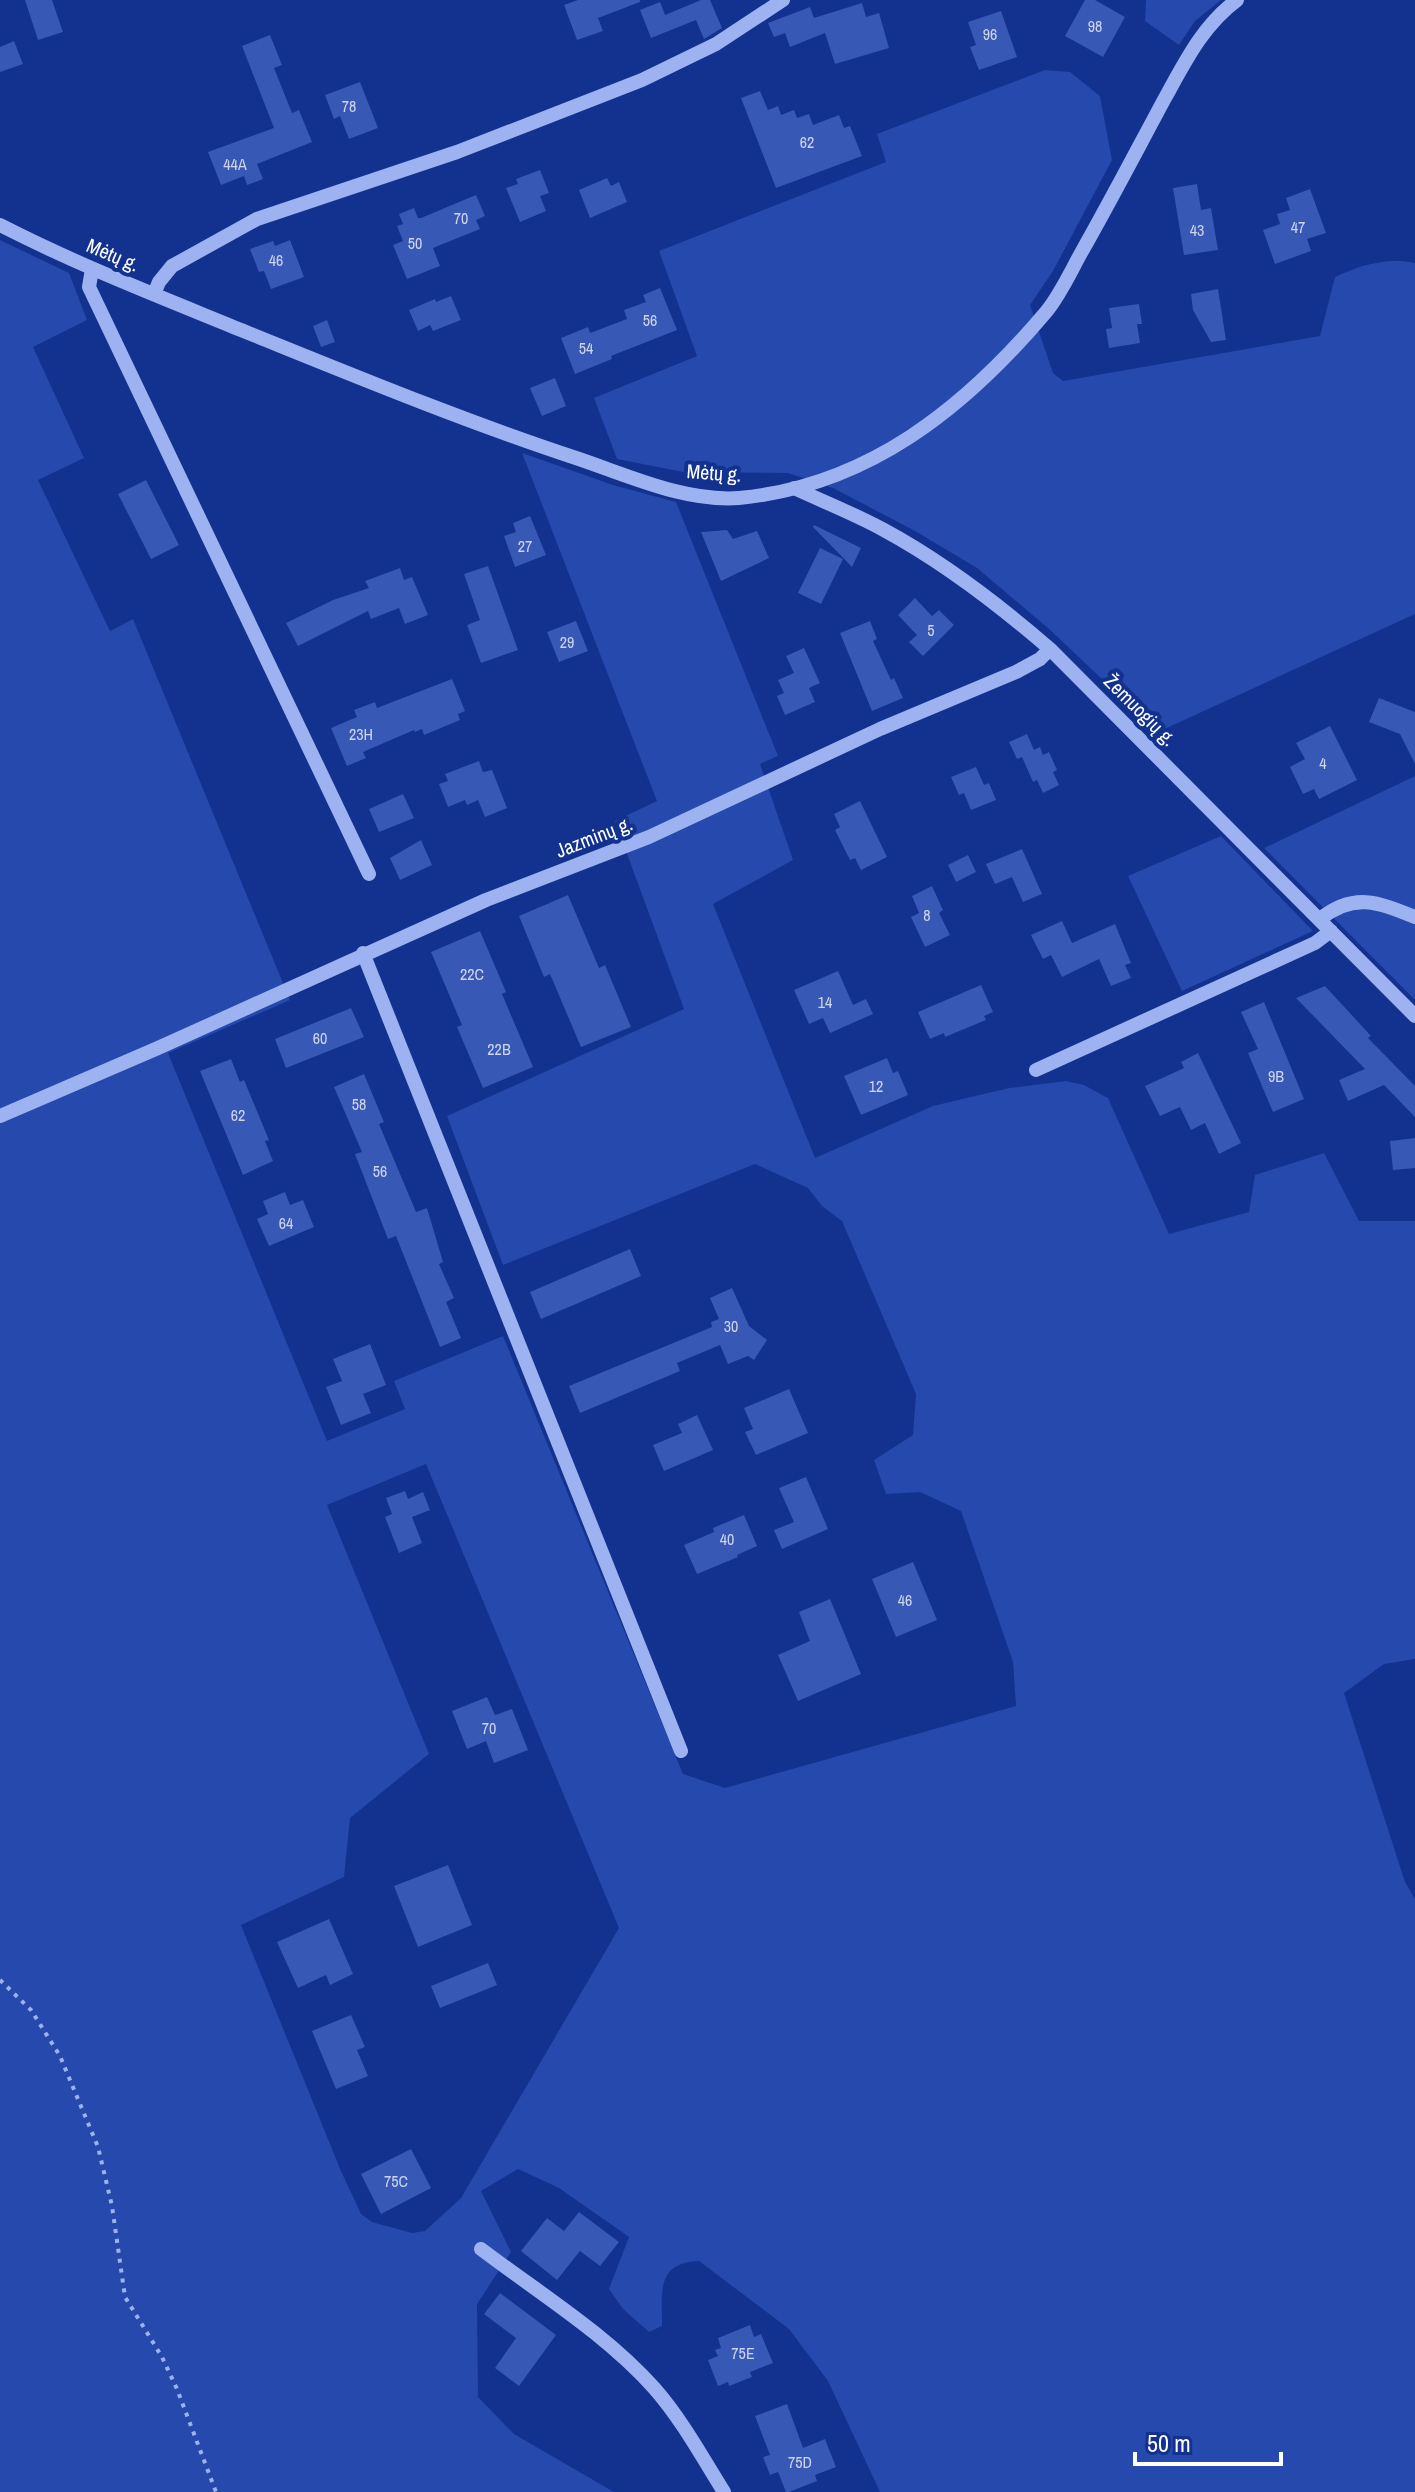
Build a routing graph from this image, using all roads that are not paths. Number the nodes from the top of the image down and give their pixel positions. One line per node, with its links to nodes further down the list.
1 (783, 0): 5 (street)
2 (1237, 0): 6 (street, Mėtų g.)
3 (0, 225): 4 (street, Mėtų g.)
4 (92, 269): 5 (street, Mėtų g.); 8 (street)
5 (154, 294): 6 (street, Mėtų g.)
6 (794, 488): 7 (street, Žemuogių g.)
7 (1050, 649): 10 (street, Žemuogių g.); 12 (street, Jazminų g.)
8 (369, 874)
9 (1415, 917): 10 (street)
10 (1320, 919): 11 (street, Žemuogių g.)
11 (1331, 931): 13 (street, Žemuogių g.); 14 (street)
12 (363, 953): 15 (street, Jazminų g.); 16 (street)
13 (1415, 1016)
14 (1036, 1070)
15 (0, 1116)
16 (681, 1751)
17 (481, 2249): 18 (street)
18 (724, 2492)

